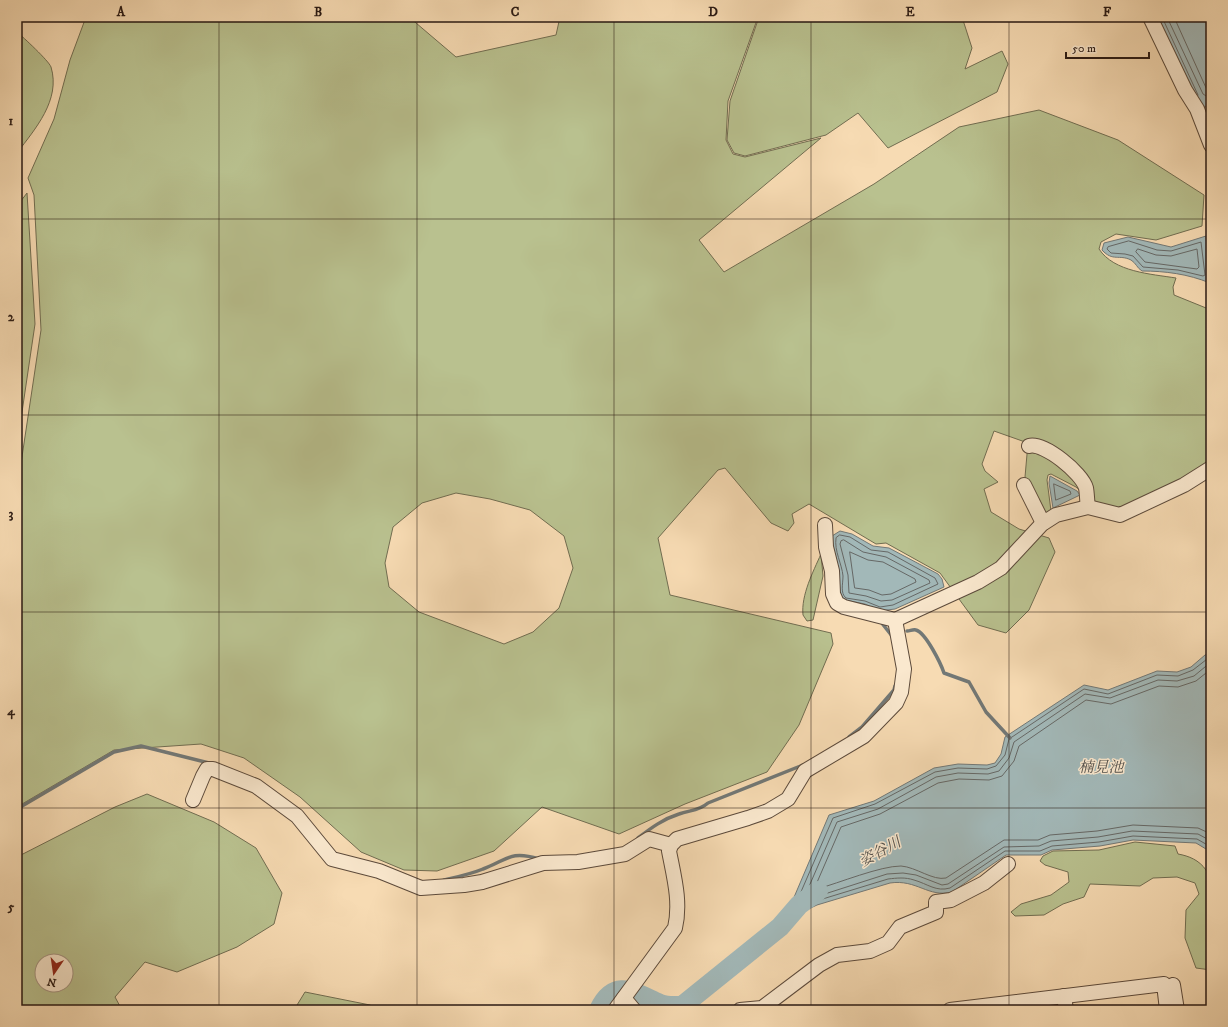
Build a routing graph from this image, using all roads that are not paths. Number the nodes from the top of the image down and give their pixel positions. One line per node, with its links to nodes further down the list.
1 (1150, 17): 2 (street)
2 (1211, 145)
3 (1030, 446): 6 (street)
4 (1211, 468): 6 (street)
5 (1024, 485): 7 (street)
6 (1088, 507): 7 (street)
7 (1043, 523): 9 (street)
8 (825, 525): 9 (street)
9 (895, 620): 11 (street)
10 (193, 800): 11 (street)
11 (671, 845): 14 (street)
12 (1008, 864): 18 (street)
13 (1164, 984): 15 (street); 20 (street); 21 (street)
14 (628, 993): 16 (street); 17 (street)
15 (1065, 1003): 19 (street)
16 (615, 1010)
17 (634, 1010)
18 (740, 1010)
19 (950, 1010)
20 (1167, 1010)
21 (1177, 1010)

